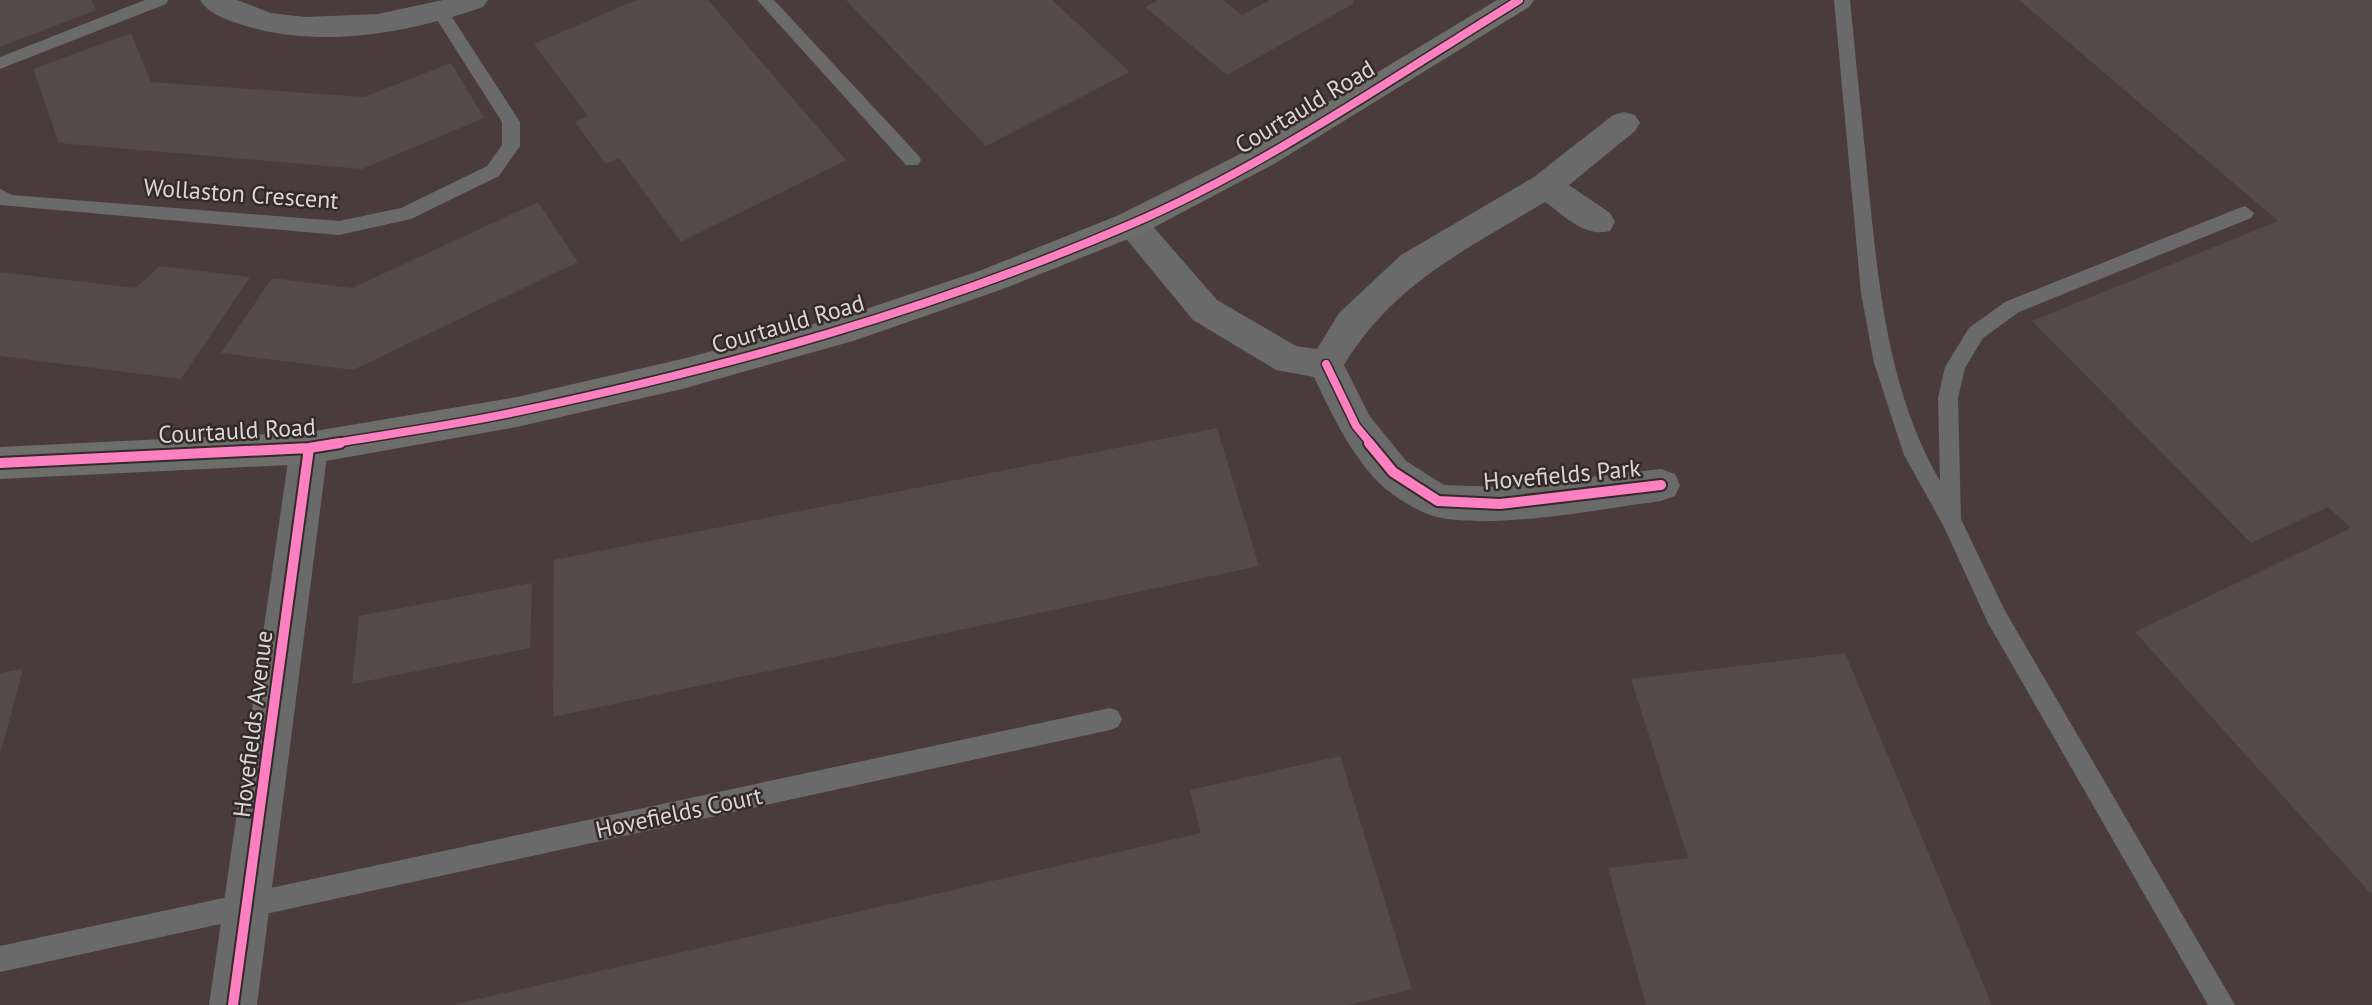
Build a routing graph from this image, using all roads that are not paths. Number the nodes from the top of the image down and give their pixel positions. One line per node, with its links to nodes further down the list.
1 (160, 0): 8 (lane)
2 (215, 0): 7 (street)
3 (473, 0): 7 (street)
4 (765, 0): 10 (lane)
5 (1519, 0): 15 (street, Courtauld Road)
6 (1842, 0): 20 (lane)
7 (440, 12): 12 (lane, Wollaston Crescent)
8 (0, 63)
9 (1624, 123): 11 (street)
10 (912, 160)
11 (1546, 186): 14 (street); 16 (street)
12 (0, 196)
13 (2245, 213): 20 (lane)
14 (1598, 222)
15 (1131, 225): 16 (street); 17 (street, Courtauld Road)
16 (1326, 364): 19 (street, Hovefields Park)
17 (309, 448): 18 (street, Courtauld Road); 22 (street, Hovefields Avenue)
18 (0, 463)
19 (1661, 485)
20 (1951, 520): 25 (lane)
21 (1110, 719): 22 (lane, Hovefields Court)
22 (248, 908): 23 (lane, Hovefields Court); 24 (street, Hovefields Avenue)
23 (0, 960)
24 (233, 1005)
25 (2222, 1005)

